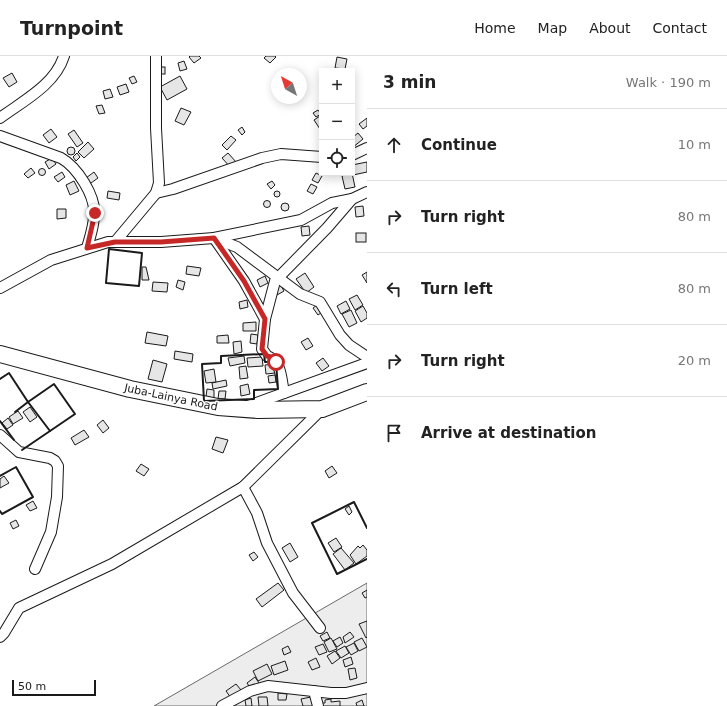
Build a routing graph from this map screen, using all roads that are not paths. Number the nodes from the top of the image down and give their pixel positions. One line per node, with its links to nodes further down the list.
1 (64, 56): 3 (street)
2 (156, 56): 9 (street)
3 (0, 118)
4 (0, 136): 13 (street)
5 (367, 148): 6 (street)
6 (355, 154)
7 (319, 157): 9 (street)
8 (367, 192): 10 (street)
9 (156, 193): 12 (street)
10 (352, 199): 11 (street); 14 (street)
11 (214, 238): 12 (street); 14 (street); 16 (street)
12 (115, 242): 13 (street)
13 (87, 248): 15 (street)
14 (278, 277): 16 (street); 18 (street)
15 (0, 288)
16 (265, 319): 21 (street)
17 (0, 354): 22 (main road, Juba-Lainya Road)
18 (367, 357)
19 (367, 363): 21 (street)
20 (367, 392): 23 (main road, Juba-Lainya Road)
21 (284, 393): 22 (street)
22 (240, 409): 23 (main road, Juba-Lainya Road)
23 (322, 409): 25 (street)
24 (0, 435): 26 (street)
25 (243, 487): 27 (street); 28 (street)
26 (35, 569)
27 (320, 628)
28 (0, 637)
29 (367, 688): 30 (street)
30 (314, 691): 31 (street); 32 (street)
31 (222, 706)
32 (318, 706)

